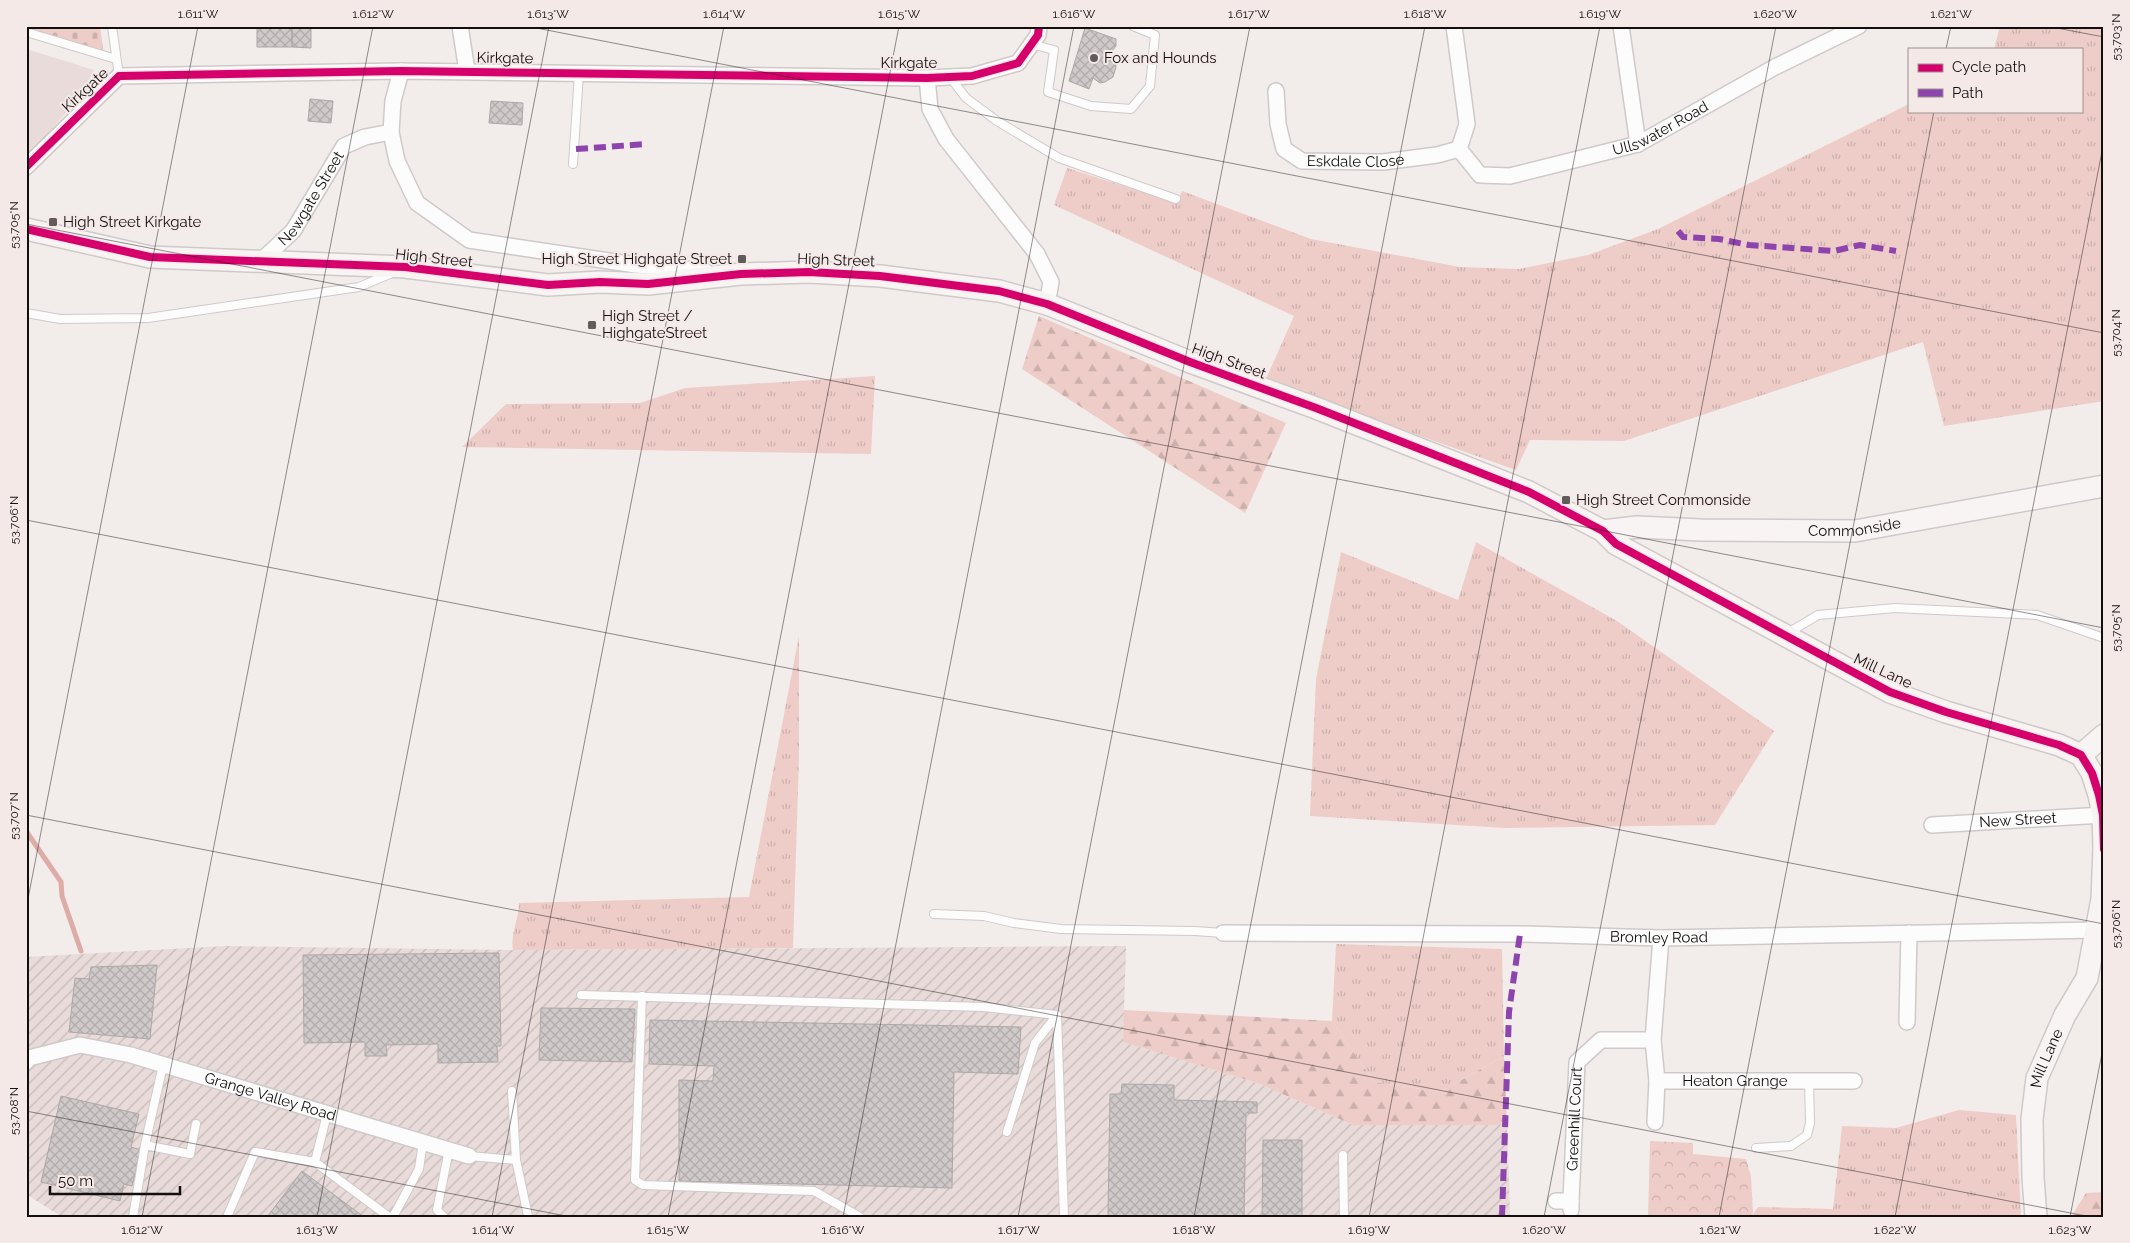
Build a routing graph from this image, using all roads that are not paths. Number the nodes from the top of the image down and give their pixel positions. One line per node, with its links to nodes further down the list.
1 (112, 26): 10 (lane)
2 (460, 26): 12 (street)
3 (1040, 26): 9 (street)
4 (1133, 26): 9 (lane)
5 (1454, 26): 20 (street)
6 (1622, 26): 19 (street)
7 (1859, 26): 19 (street, Ullswater Road)
8 (26, 32): 10 (lane)
9 (1031, 44): 15 (street, Kirkgate)
10 (116, 59): 14 (lane)
11 (401, 71): 12 (street, Kirkgate); 14 (street, Kirkgate); 18 (street)
12 (466, 71): 13 (street, Kirkgate)
13 (579, 73): 16 (street, Kirkgate); 21 (lane)
14 (119, 76): 22 (street, Kirkgate)
15 (950, 77): 16 (street, Kirkgate); 23 (lane)
16 (927, 78): 28 (street, Kirkgate)
17 (1276, 91): 20 (street, Eskdale Close)
18 (391, 132): 25 (street, Newgate Street); 27 (street)
19 (1638, 144): 20 (street, Ullswater Road)
20 (1458, 149)
21 (573, 164)
22 (26, 167)
23 (1176, 199)
24 (26, 228): 25 (street, High Street)
25 (260, 262): 26 (street, High Street)
26 (405, 267): 27 (street, High Street); 29 (lane)
27 (742, 274): 28 (street, High Street)
28 (1047, 304): 31 (street, High Street)
29 (26, 313)
30 (2104, 486): 31 (street, Commonside)
31 (1603, 531): 32 (street, Mill Lane)
32 (1783, 636): 33 (lane); 35 (street, Mill Lane)
33 (2104, 638)
34 (2104, 735): 35 (street)
35 (2081, 755): 36 (street, Mill Lane)
36 (2103, 815): 37 (street, New Street); 38 (street, Mill Lane)
37 (1932, 825)
38 (2104, 849): 39 (street, Mill Lane)
39 (2103, 881): 41 (street, Mill Lane)
40 (934, 914): 42 (lane)
41 (2095, 930): 43 (street, Bromley Road); 77 (street, Mill Lane)
42 (1223, 933): 44 (street, Bromley Road)
43 (1909, 933): 44 (street, Bromley Road); 48 (street)
44 (1661, 938): 49 (street)
45 (581, 995): 46 (lane)
46 (642, 996): 47 (lane); 74 (lane)
47 (1057, 1014): 59 (lane); 75 (lane)
48 (1907, 1022)
49 (1653, 1040): 54 (street); 68 (street, Greenhill Court)
50 (26, 1062): 51 (street, Grange Valley Road)
51 (163, 1065): 56 (street, Grange Valley Road); 61 (lane)
52 (1809, 1081): 53 (street, Heaton Grange); 54 (street, Heaton Grange); 62 (lane)
53 (1854, 1081)
54 (1657, 1082): 57 (street)
55 (512, 1091): 66 (lane)
56 (327, 1114): 60 (street, Grange Valley Road); 67 (lane)
57 (1654, 1122)
58 (196, 1124): 61 (lane)
59 (1007, 1132)
60 (423, 1142): 63 (street, Grange Valley Road); 72 (lane)
61 (146, 1145): 70 (lane)
62 (1756, 1148)
63 (449, 1150): 65 (street, Grange Valley Road); 73 (lane)
64 (1343, 1155): 76 (lane)
65 (469, 1156): 66 (lane, Grange Valley Road)
66 (516, 1160): 69 (lane)
67 (315, 1162): 71 (lane); 72 (lane)
68 (1566, 1204)
69 (528, 1216)
70 (133, 1217)
71 (227, 1217)
72 (391, 1217)
73 (444, 1217)
74 (860, 1217)
75 (1064, 1217)
76 (1344, 1217)
77 (2036, 1217)

